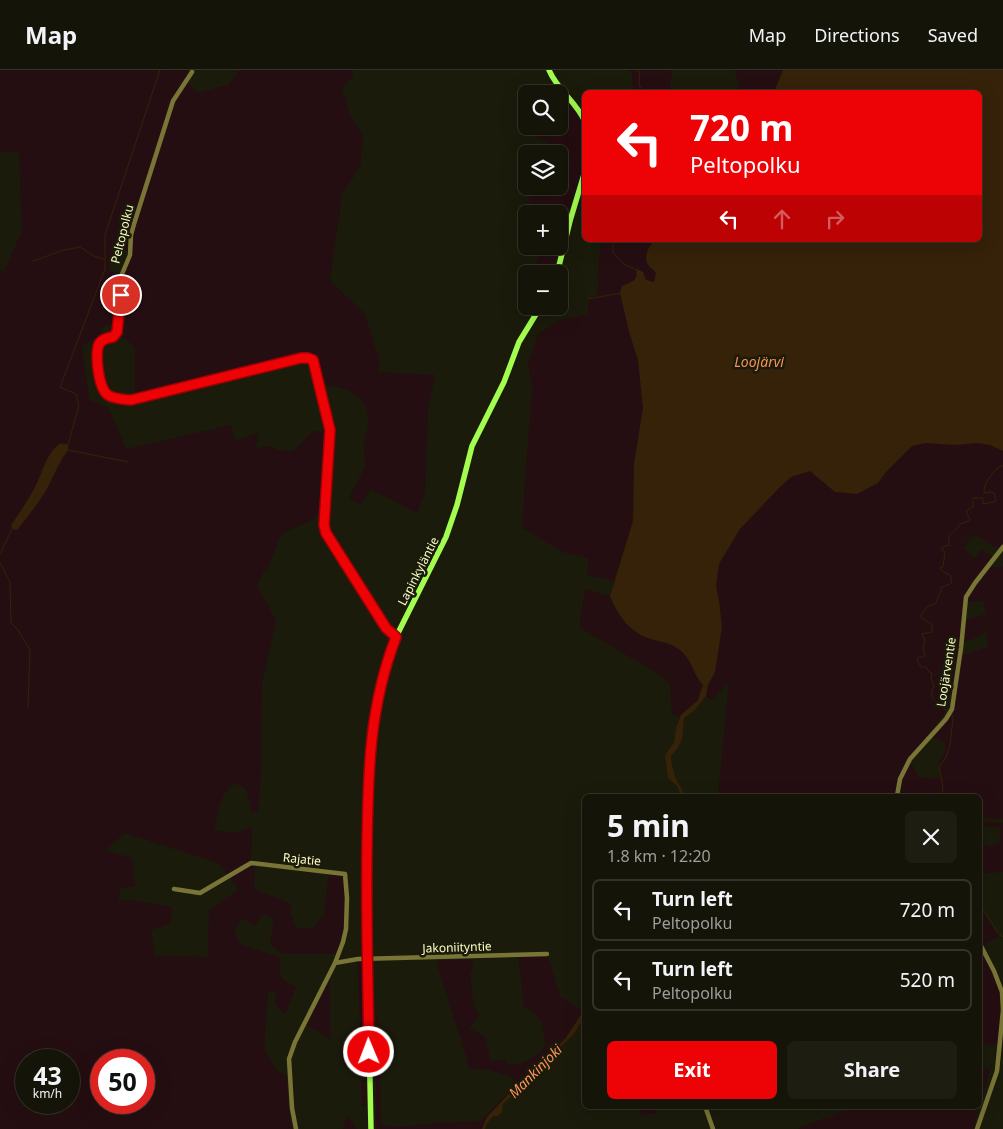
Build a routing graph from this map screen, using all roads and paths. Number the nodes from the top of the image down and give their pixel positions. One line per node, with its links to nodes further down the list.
1 (549, 70): 3 (main road)
2 (192, 72): 8 (street, Peltopolku)
3 (582, 117)
4 (582, 181): 5 (main road)
5 (559, 265)
6 (536, 315): 8 (main road, Lapinkyläntie)
7 (1003, 547): 9 (street, Loojärventie)
8 (396, 637): 13 (main road, Lapinkyläntie)
9 (897, 794)
10 (174, 889): 14 (street, Rajatie)
11 (982, 948): 19 (street)
12 (547, 954): 13 (street, Jakoniityntie)
13 (367, 959): 14 (street, Jakoniityntie); 17 (main road, Lapinkyläntie)
14 (335, 963): 16 (street)
15 (706, 1109): 18 (street)
16 (296, 1129)
17 (371, 1129)
18 (712, 1129)
19 (977, 1129)

